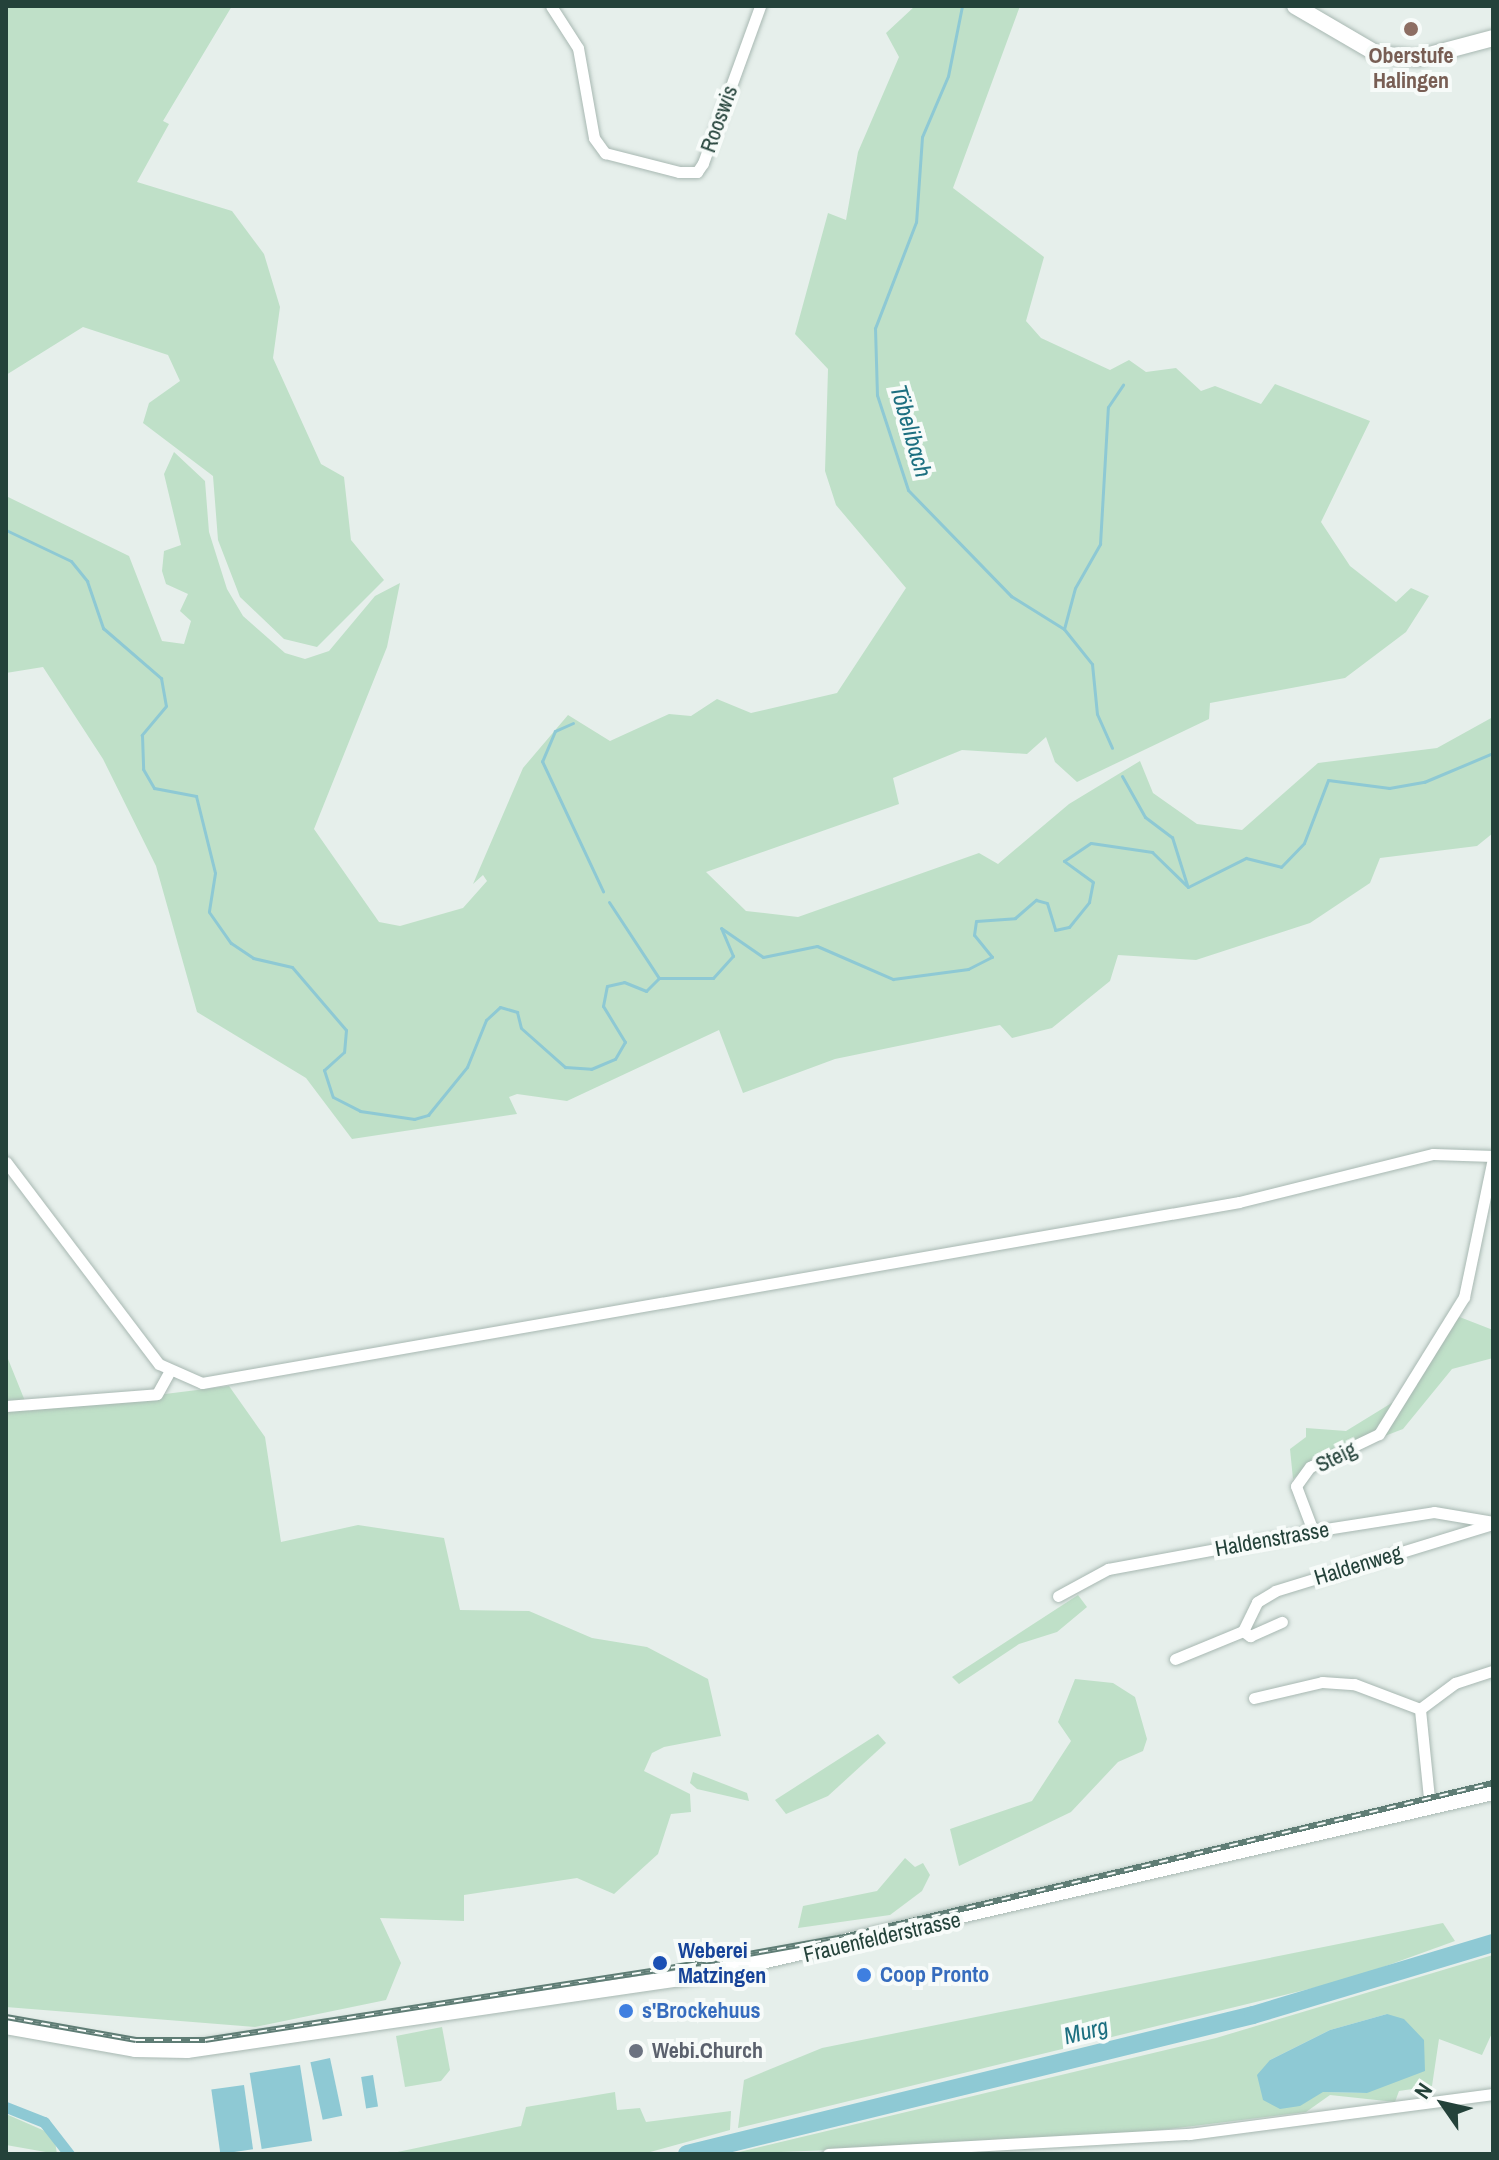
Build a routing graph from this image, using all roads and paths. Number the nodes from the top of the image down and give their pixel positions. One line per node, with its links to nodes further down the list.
1 (551, 6): 2 (street, Rooswis)
2 (760, 6)
3 (1295, 6): 4 (main road)
4 (1493, 38)
5 (1493, 1157): 7 (street); 10 (street, Steig)
6 (6, 1162): 7 (street)
7 (170, 1371): 8 (street)
8 (6, 1406)
9 (1493, 1523): 10 (street, Haldenstrasse); 13 (street, Haldenweg)
10 (1313, 1531): 11 (street, Haldenstrasse)
11 (1058, 1596)
12 (1282, 1622): 13 (street)
13 (1243, 1631): 14 (street)
14 (1175, 1659)
15 (1493, 1671): 17 (street)
16 (1254, 1698): 17 (street)
17 (1420, 1709): 19 (street)
18 (1493, 1792): 19 (main road, Frauenfelderstrasse)
19 (1430, 1808): 20 (main road, Frauenfelderstrasse)
20 (6, 2026)
21 (1493, 2094): 22 (street)
22 (828, 2154)

